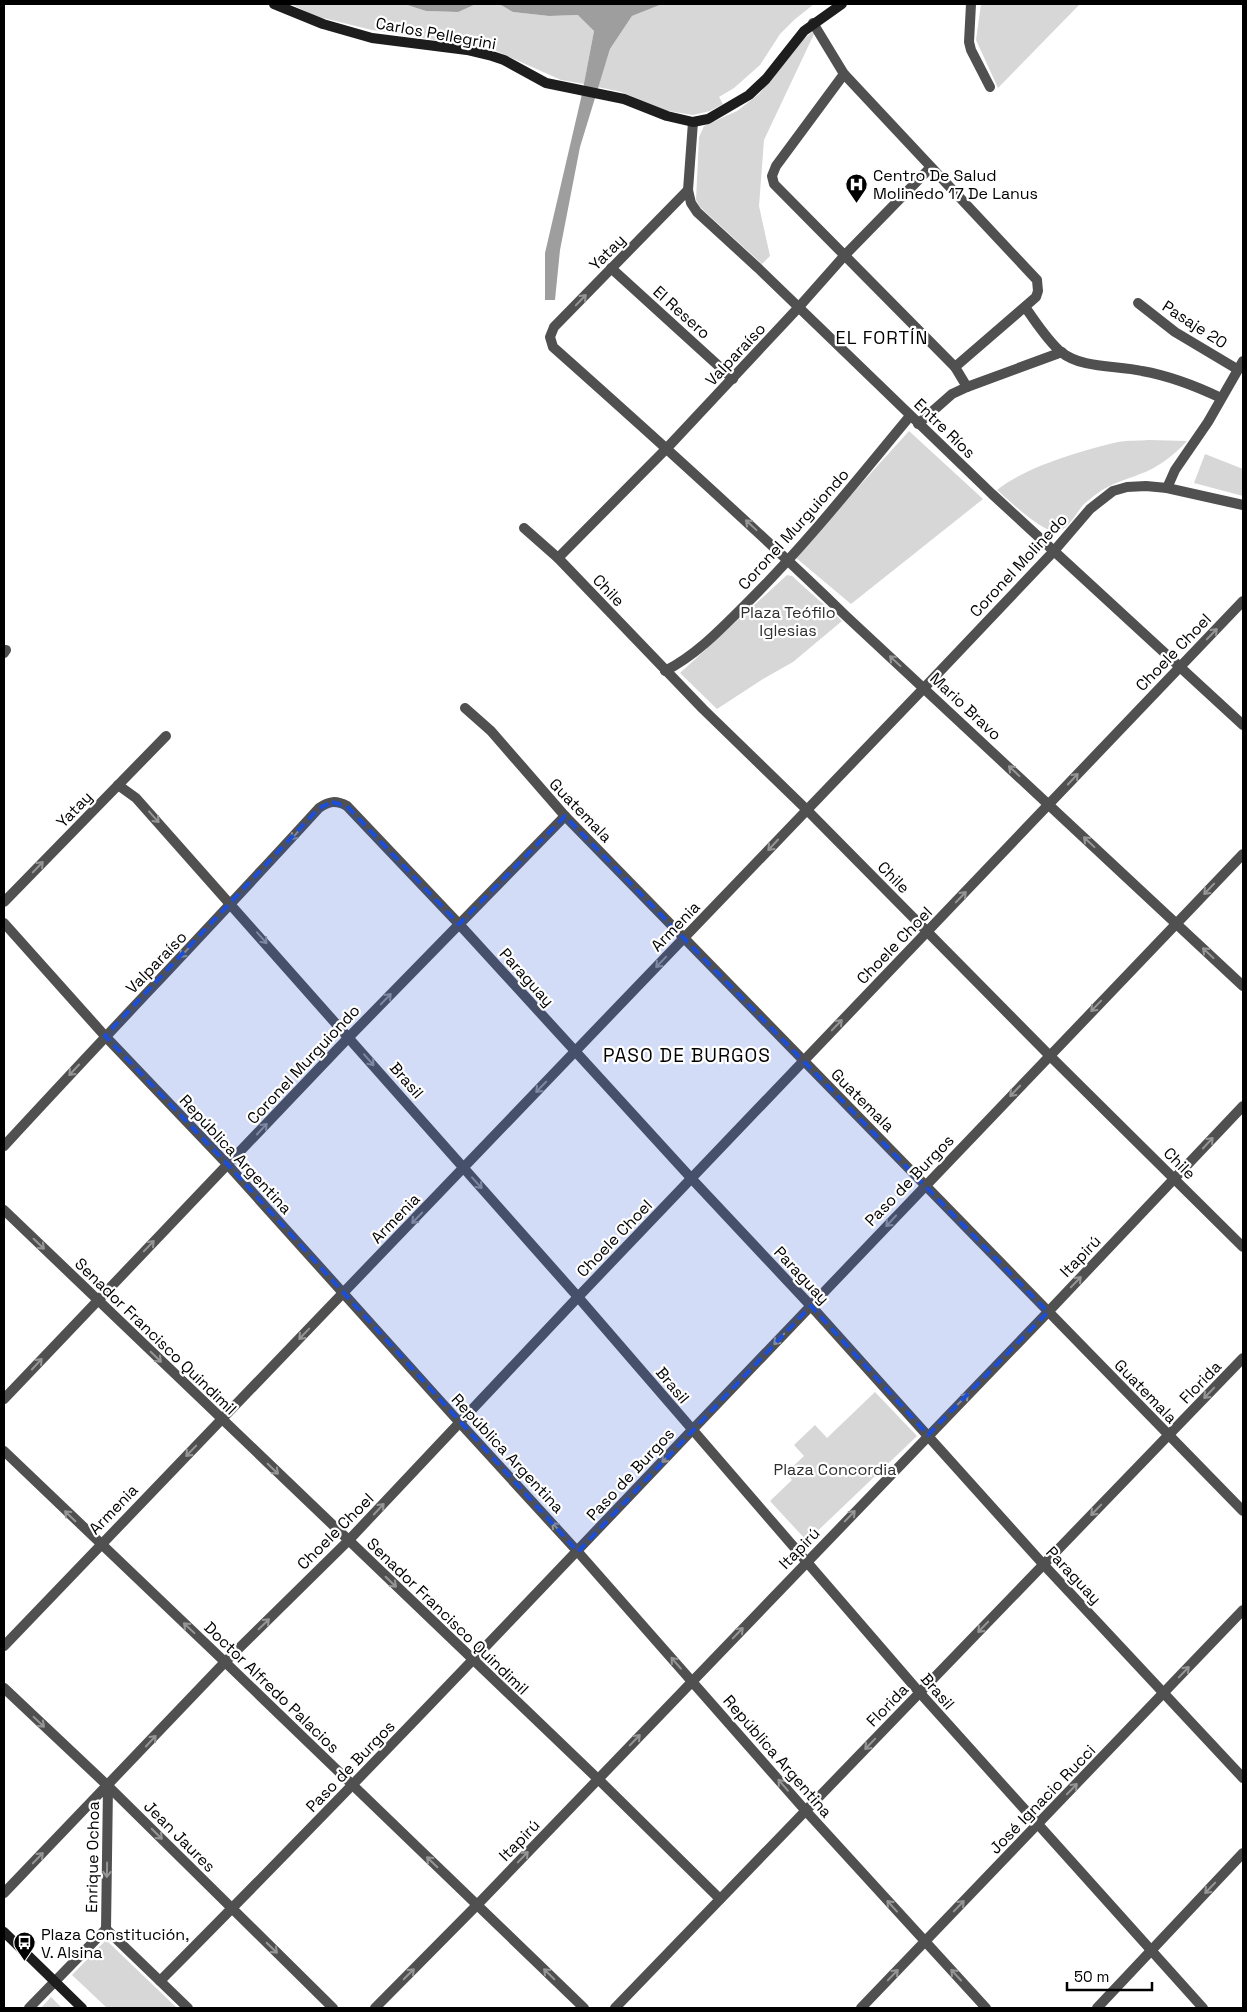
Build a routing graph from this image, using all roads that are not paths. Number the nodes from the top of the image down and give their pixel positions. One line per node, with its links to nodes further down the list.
1 (274, 4): 7 (street, Carlos Pellegrini)
2 (842, 4): 4 (street)
3 (971, 4): 6 (street)
4 (813, 23): 5 (street); 7 (street)
5 (844, 74): 8 (street); 10 (street)
6 (990, 87)
7 (694, 122): 9 (street, Entre Ríos)
8 (930, 168): 10 (street, Valparaíso); 13 (street)
9 (688, 190): 11 (street, Yatay); 14 (street, Entre Ríos)
10 (845, 255): 14 (street, Valparaíso); 18 (street)
11 (611, 268): 15 (street, Yatay, one-way to 11); 19 (street, El Resero)
12 (1138, 303): 17 (street, Pasaje 20)
13 (1025, 307): 16 (street); 18 (street)
14 (798, 308): 19 (street, Valparaíso); 22 (street, Entre Ríos)
15 (550, 336): 24 (street, Mario Bravo)
16 (1062, 352): 20 (street); 21 (street)
17 (1240, 365): 21 (street)
18 (955, 367): 20 (street)
19 (732, 379): 24 (street, Valparaíso)
20 (968, 387): 23 (street)
21 (1221, 398): 25 (street)
22 (910, 416): 23 (street, Entre Ríos); 30 (street, Coronel Murguiondo)
23 (918, 424): 28 (street, Entre Ríos)
24 (667, 448): 29 (street, Valparaíso); 30 (street, Mario Bravo, one-way to 24)
25 (1167, 488): 26 (street, Coronel Molinedo); 28 (street, Coronel Molinedo)
26 (1243, 504)
27 (524, 528): 29 (street, Chile)
28 (1054, 551): 32 (street, Entre Ríos); 34 (street, Coronel Molinedo)
29 (558, 558): 33 (street, Chile)
30 (790, 560): 33 (street, Coronel Murguiondo); 34 (street, Mario Bravo, one-way to 30)
31 (1243, 601): 32 (street, Choele Choel, one-way to 31)
32 (1180, 666): 36 (street, Entre Ríos); 40 (street, Choele Choel, one-way to 32)
33 (665, 671): 41 (street, Chile)
34 (924, 688): 40 (street, Mario Bravo, one-way to 34); 41 (street, Coronel Molinedo)
35 (465, 708): 42 (street, Guatemala)
36 (1243, 725)
37 (166, 736): 38 (street, Yatay)
38 (118, 785): 44 (street, Yatay, one-way to 38); 45 (street, Brasil, one-way to 45)
39 (332, 802): 45 (street, Valparaíso, one-way to 45); 48 (street, Paraguay)
40 (1049, 805): 47 (street, Mario Bravo, one-way to 40); 49 (street, Choele Choel, one-way to 40)
41 (806, 809): 49 (street, Chile); 50 (street, Armenia, one-way to 50)
42 (565, 816): 48 (street, Coronel Murguiondo); 50 (street, Guatemala)
43 (1243, 854): 47 (street, Paso de Burgos, one-way to 47)
44 (4, 902)
45 (232, 904): 52 (street, Valparaíso, one-way to 52); 53 (street, Brasil, one-way to 53)
46 (4, 923): 52 (street, República Argentina)
47 (1176, 923): 51 (street, Mario Bravo, one-way to 47); 55 (street, Paso de Burgos, one-way to 55)
48 (458, 924): 53 (street, Coronel Murguiondo, one-way to 48); 54 (street, Paraguay)
49 (928, 932): 55 (street, Chile); 56 (street, Choele Choel, one-way to 49)
50 (685, 937): 54 (street, Armenia, one-way to 54); 56 (street, Guatemala)
51 (1243, 986)
52 (105, 1036): 58 (street, Valparaíso, one-way to 58); 59 (street, República Argentina)
53 (349, 1037): 59 (street, Coronel Murguiondo, one-way to 53); 60 (street, Brasil, one-way to 60)
54 (575, 1052): 60 (street, Armenia, one-way to 60); 61 (street, Paraguay)
55 (1049, 1055): 62 (street, Chile); 63 (street, Paso de Burgos, one-way to 63)
56 (803, 1060): 61 (street, Choele Choel); 63 (street, Guatemala)
57 (1243, 1106): 62 (street, Itapirú, one-way to 57)
58 (4, 1146)
59 (228, 1165): 66 (street, República Argentina); 68 (street, Coronel Murguiondo, one-way to 59)
60 (464, 1168): 66 (street, Armenia, one-way to 66); 67 (street, Brasil, one-way to 67)
61 (691, 1178): 67 (street, Choele Choel); 69 (street, Paraguay)
62 (1175, 1179): 65 (street, Chile); 70 (street, Itapirú, one-way to 62)
63 (926, 1185): 69 (street, Paso de Burgos, one-way to 69); 70 (street, Guatemala)
64 (4, 1210): 68 (street, Senador Francisco Quindimil, one-way to 68)
65 (1243, 1247)
66 (343, 1294): 73 (street, Armenia, one-way to 73); 74 (street, República Argentina)
67 (578, 1296): 74 (street, Choele Choel); 75 (street, Brasil)
68 (97, 1300): 72 (street, Coronel Murguiondo, one-way to 68); 73 (street, Senador Francisco Quindimil, one-way to 73)
69 (811, 1306): 75 (street, Paso de Burgos, one-way to 75); 76 (street, Paraguay)
70 (1048, 1312): 76 (street, Itapirú, one-way to 70); 77 (street, Guatemala)
71 (1243, 1358): 77 (street, Florida, one-way to 77)
72 (4, 1399)
73 (221, 1420): 80 (street, Senador Francisco Quindimil, one-way to 80); 81 (street, Armenia, one-way to 81)
74 (460, 1423): 80 (street, Choele Choel, one-way to 74); 82 (street, República Argentina, one-way to 74)
75 (692, 1430): 82 (street, Paso de Burgos, one-way to 82); 83 (street, Brasil)
76 (928, 1435): 83 (street, Itapirú, one-way to 76); 84 (street, Paraguay)
77 (1168, 1435): 79 (street, Guatemala); 84 (street, Florida, one-way to 84)
78 (4, 1451): 81 (street, Doctor Alfredo Palacios, one-way to 78)
79 (1243, 1511)
80 (348, 1541): 87 (street, Senador Francisco Quindimil, one-way to 87); 88 (street, Choele Choel, one-way to 80)
81 (100, 1544): 86 (street, Armenia); 88 (street, Doctor Alfredo Palacios, one-way to 81)
82 (578, 1552): 87 (street, Paso de Burgos); 89 (street, República Argentina, one-way to 82)
83 (807, 1562): 89 (street, Itapirú, one-way to 83); 91 (street, Brasil)
84 (1044, 1564): 91 (street, Florida, one-way to 91); 92 (street, Paraguay)
85 (1243, 1610): 92 (street, José Ignacio Rucci, one-way to 85)
86 (4, 1646)
87 (473, 1660): 94 (street, Senador Francisco Quindimil); 96 (street, Paso de Burgos)
88 (225, 1662): 95 (street, Choele Choel, one-way to 88); 96 (street, Doctor Alfredo Palacios)
89 (692, 1681): 94 (street, Itapirú, one-way to 89); 97 (street, República Argentina, one-way to 89)
90 (4, 1688): 95 (street, Jean Jaures, one-way to 95)
91 (920, 1693): 97 (street, Florida, one-way to 97); 98 (street, Brasil)
92 (1164, 1693): 93 (street, Paraguay); 98 (street, José Ignacio Rucci, one-way to 92)
93 (1243, 1778)
94 (598, 1779): 101 (street, Senador Francisco Quindimil); 102 (street, Itapirú, one-way to 94)
95 (108, 1786): 100 (street, Choele Choel, one-way to 95); 103 (street, Jean Jaures, one-way to 103); 104 (street, Enrique Ochoa, one-way to 104)
96 (353, 1786): 102 (street, Doctor Alfredo Palacios, one-way to 96); 103 (street, Paso de Burgos)
97 (805, 1810): 101 (street, Florida); 106 (street, República Argentina, one-way to 97)
98 (1037, 1825): 106 (street, José Ignacio Rucci, one-way to 98); 107 (street, Brasil)
99 (1243, 1853): 107 (street, one-way to 107)
100 (4, 1893)
101 (720, 1899): 116 (street, Florida)
102 (477, 1905): 114 (street, Itapirú, one-way to 102); 115 (street, Doctor Alfredo Palacios, one-way to 102)
103 (232, 1909): 108 (street, Paso de Burgos); 113 (street, Jean Jaures, one-way to 113)
104 (106, 1929): 108 (street); 109 (street)
105 (4, 1932): 109 (street)
106 (925, 1942): 117 (street, José Ignacio Rucci, one-way to 106); 118 (street, República Argentina, one-way to 106)
107 (1150, 1951): 119 (street); 120 (street, Brasil)
108 (160, 1981): 112 (street)
109 (55, 1982): 110 (street); 111 (street)
110 (29, 2008)
111 (82, 2008)
112 (188, 2008)
113 (333, 2008)
114 (375, 2008)
115 (584, 2008)
116 (614, 2008)
117 (861, 2008)
118 (986, 2008)
119 (1097, 2008)
120 (1203, 2008)

